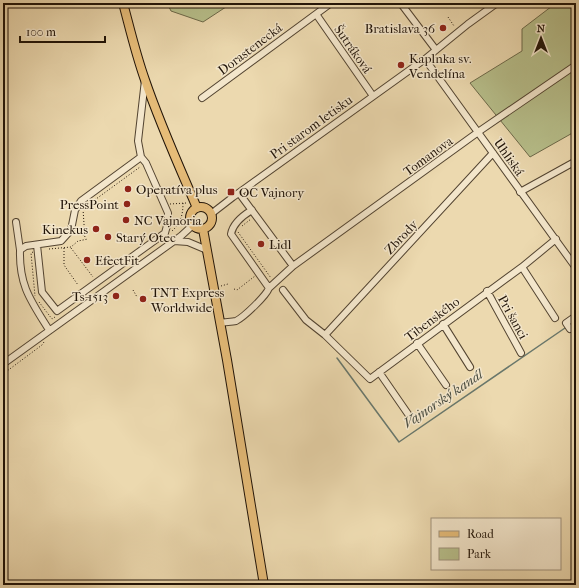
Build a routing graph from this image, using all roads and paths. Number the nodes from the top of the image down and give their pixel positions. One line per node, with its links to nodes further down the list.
1 (124, 3): 11 (main road)
2 (331, 3): 5 (street, Dorastenecká)
3 (497, 3): 8 (street, Pri starom letisku)
4 (400, 4): 8 (street)
5 (316, 14): 12 (street, Šutráková); 13 (street, Dorastenecká)
6 (448, 17): 7 (path)
7 (454, 26)
8 (436, 50): 9 (street, Pri starom letisku)
9 (425, 59): 12 (street, Pri starom letisku); 14 (street, Uhliská)
10 (576, 65): 14 (street, Tomanova)
11 (145, 79): 16 (street); 23 (main road)
12 (373, 96): 19 (street, Pri starom letisku)
13 (202, 98)
14 (478, 132): 15 (street, Uhliská); 43 (street, Tomanova)
15 (493, 153): 20 (street, Uhliská); 65 (street, Zbrody)
16 (141, 157): 18 (street); 30 (street)
17 (576, 161): 20 (street)
18 (146, 163): 33 (path); 48 (street)
19 (239, 192): 24 (street); 25 (street, Pri starom letisku)
20 (520, 192): 36 (street, Uhliská)
21 (186, 203): 22 (path)
22 (168, 204)
23 (197, 208): 25 (main road); 28 (main road)
24 (252, 210): 26 (street); 46 (street)
25 (211, 214): 31 (main road, Pri starom letisku)
26 (256, 216): 29 (path); 43 (street)
27 (16, 222): 41 (street)
28 (193, 225): 31 (main road); 37 (street)
29 (242, 226)
30 (71, 229): 33 (path); 39 (street)
31 (203, 229): 42 (main road)
32 (237, 230): 47 (path)
33 (85, 236): 34 (path)
34 (85, 239): 35 (path); 38 (path)
35 (88, 239)
36 (556, 239): 44 (street, Tibenského); 45 (street, Uhliská)
37 (174, 241): 42 (street); 64 (street)
38 (71, 247): 40 (path); 48 (path)
39 (38, 248): 40 (path); 41 (street); 48 (street); 59 (path)
40 (64, 248): 50 (path)
41 (20, 250): 64 (street)
42 (207, 250): 61 (main road)
43 (293, 266): 52 (street, Tomanova)
44 (522, 267): 56 (street, Tibenského); 60 (street)
45 (576, 268)
46 (259, 273): 52 (street); 53 (path)
47 (272, 278)
48 (97, 282)
49 (228, 284): 51 (path)
50 (78, 285)
51 (220, 286)
52 (269, 288): 61 (street, Tomanova)
53 (234, 289)
54 (132, 290): 57 (path)
55 (283, 290): 65 (street)
56 (486, 292): 62 (street, Tibenského); 68 (street, Pri šanci)
57 (137, 297)
58 (576, 316): 63 (street)
59 (58, 318)
60 (555, 318)
61 (220, 323): 75 (main road)
62 (443, 324): 67 (street, Tibenského); 70 (street)
63 (576, 326)
64 (49, 330): 69 (street)
65 (325, 335): 71 (street)
66 (45, 341): 72 (path)
67 (417, 344): 71 (street, Tibenského); 73 (street)
68 (521, 353)
69 (3, 364)
70 (470, 367)
71 (379, 372): 74 (street)
72 (3, 374)
73 (446, 386)
74 (408, 414)
75 (264, 585)

